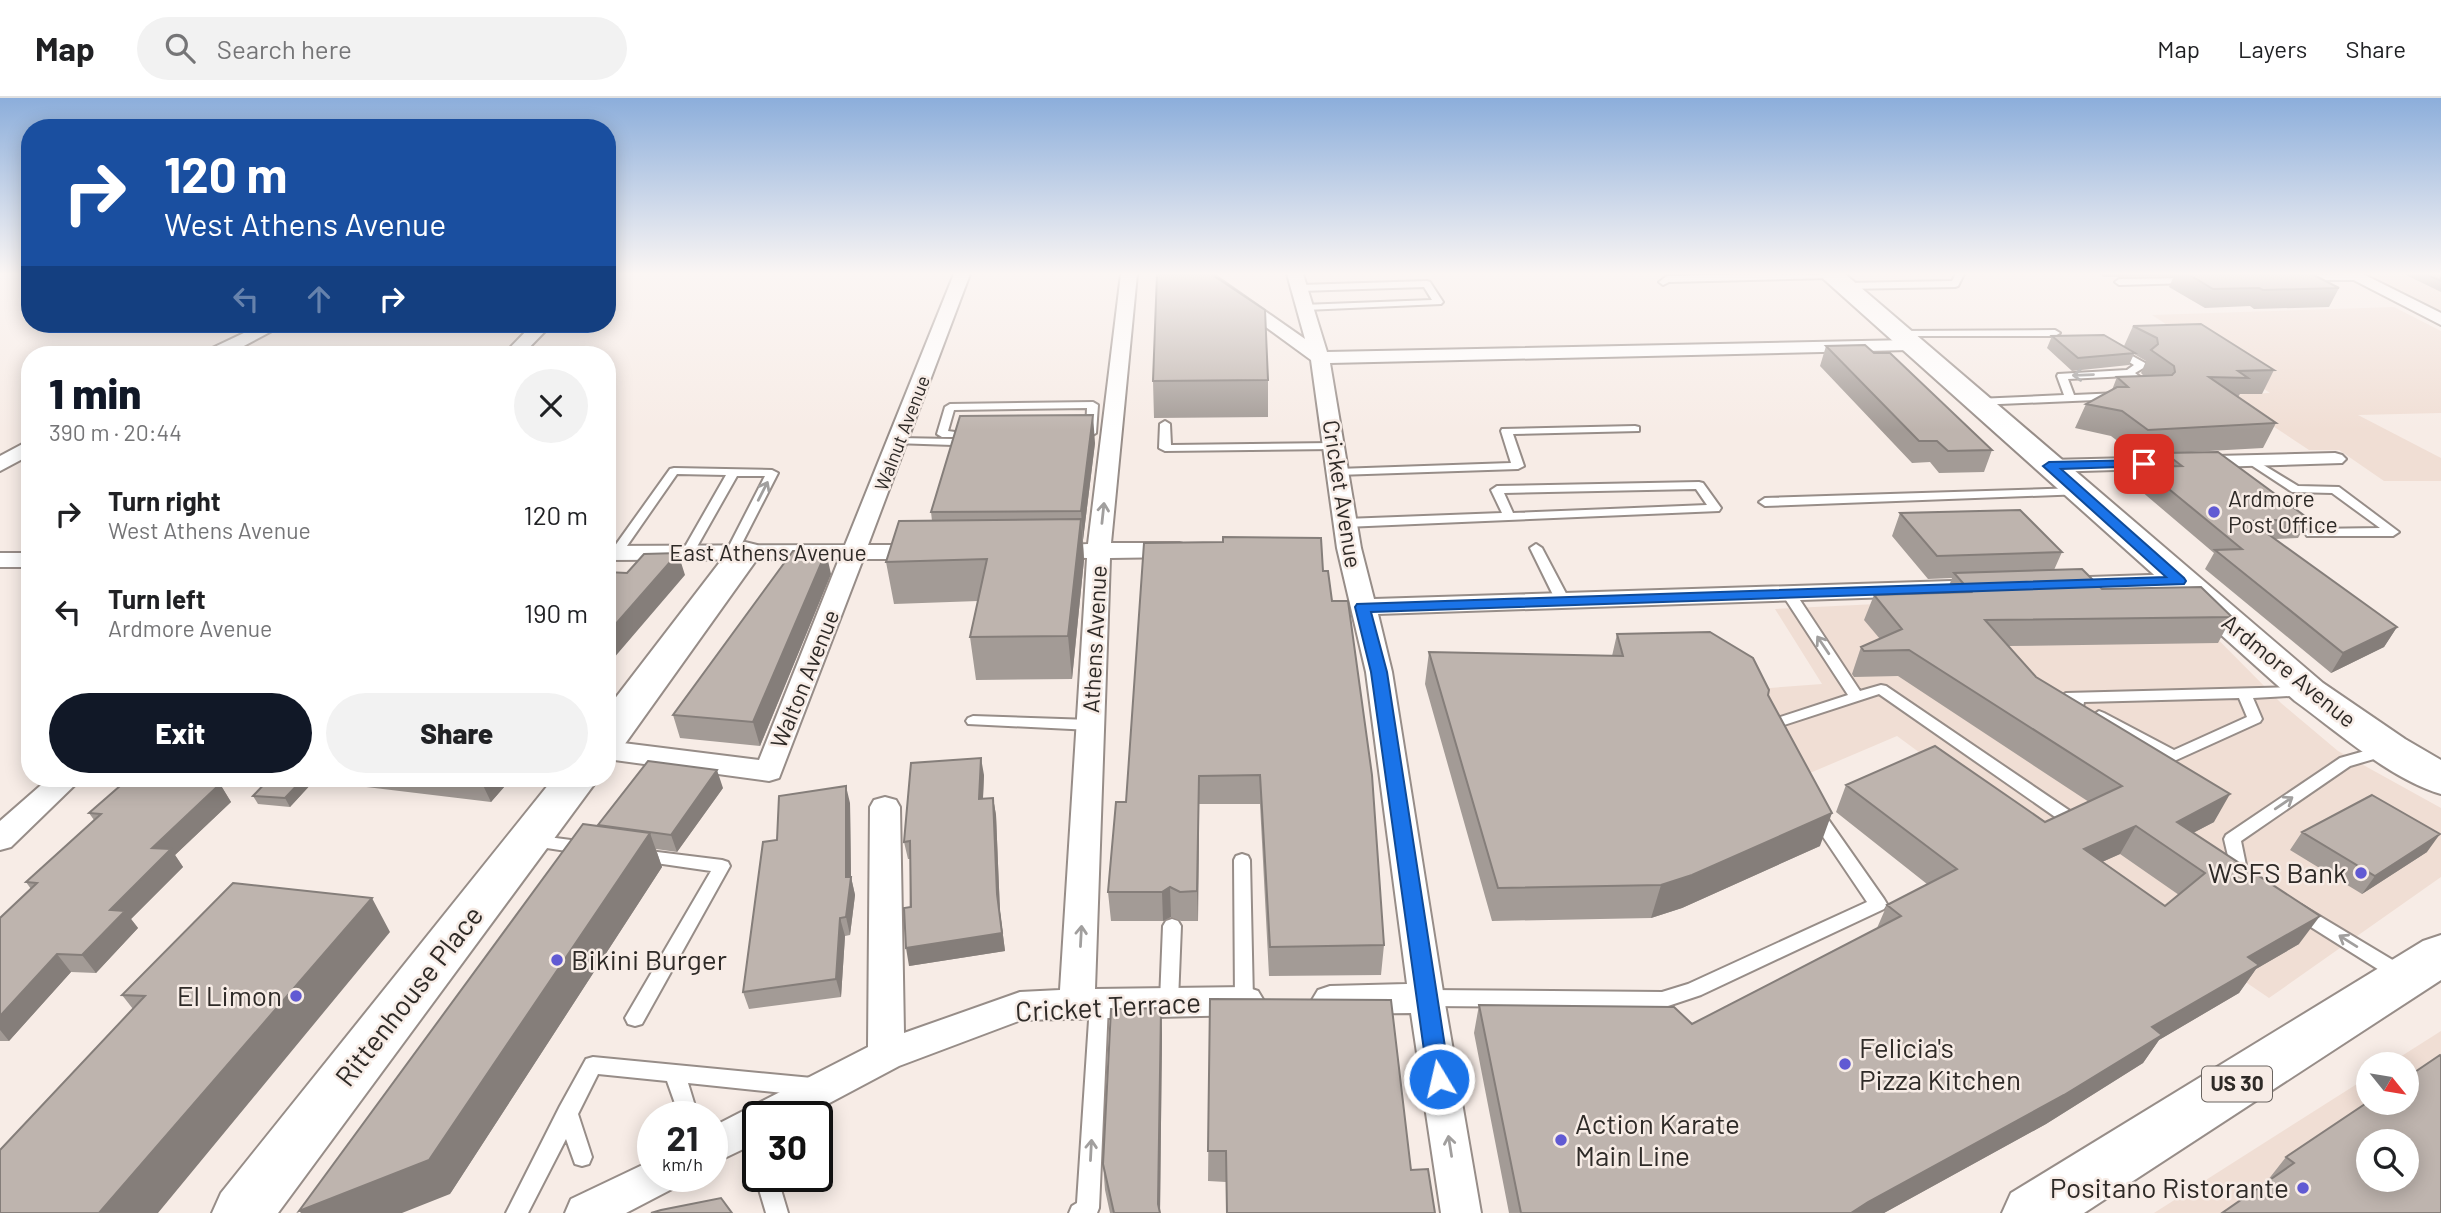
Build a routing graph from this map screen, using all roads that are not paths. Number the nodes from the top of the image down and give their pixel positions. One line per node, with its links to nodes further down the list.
1 (942, 326): 22 (street, Walnut Avenue)
2 (1123, 326): 40 (street, Athens Avenue, one-way to 2)
3 (1274, 326): 13 (street)
4 (1311, 326): 13 (street, Cricket Avenue)
5 (1888, 326): 9 (main road, Ardmore Avenue)
6 (258, 333): 11 (street)
7 (533, 333): 12 (street)
8 (2055, 333): 9 (lane)
9 (1903, 339): 13 (street); 16 (main road, Ardmore Avenue)
10 (2104, 344): 14 (lane)
11 (231, 346)
12 (521, 346)
13 (1320, 358): 23 (street, Cricket Avenue)
14 (2129, 373): 15 (lane, one-way to 15); 15 (lane)
15 (2070, 398): 16 (lane)
16 (1977, 402): 29 (main road, Ardmore Avenue)
17 (1165, 424): 23 (lane)
18 (1635, 429): 30 (lane)
19 (1078, 433): 21 (lane)
20 (972, 434): 21 (lane)
21 (957, 438): 22 (lane); 25 (lane)
22 (898, 441): 46 (street, Walnut Avenue)
23 (1333, 446): 30 (street, Cricket Avenue)
24 (21, 452): 28 (street)
25 (952, 455)
26 (2335, 459): 27 (street)
27 (2252, 461): 29 (street); 35 (lane)
28 (0, 465)
29 (2049, 466): 32 (main road, Ardmore Avenue)
30 (1337, 472): 36 (street, Cricket Avenue)
31 (733, 473): 37 (lane); 42 (lane); 43 (lane, one-way to 31)
32 (2078, 492): 33 (lane); 49 (main road, Ardmore Avenue)
33 (1765, 502)
34 (1509, 516): 34 (lane); 36 (lane)
35 (2311, 533)
36 (1340, 540): 54 (street, Cricket Avenue)
37 (616, 548)
38 (1536, 548): 53 (lane)
39 (1208, 549): 40 (street)
40 (1099, 550): 41 (street); 60 (street, Athens Avenue)
41 (1031, 551)
42 (688, 552): 43 (street, East Athens Avenue); 45 (street, East Athens Avenue)
43 (738, 552): 46 (street, East Athens Avenue); 59 (main road)
44 (950, 552): 46 (street, East Athens Avenue)
45 (616, 553)
46 (856, 553): 63 (street, Walton Avenue)
47 (0, 560): 48 (street)
48 (21, 560)
49 (2179, 581): 50 (street); 55 (main road, Ardmore Avenue)
50 (2040, 585)
51 (2012, 586): 52 (street)
52 (1789, 594): 53 (street); 57 (lane, one-way to 52)
53 (1563, 601): 54 (street)
54 (1362, 607): 79 (street, Cricket Avenue)
55 (2309, 692): 56 (lane); 62 (main road, Ardmore Avenue)
56 (2244, 694): 56 (lane)
57 (1856, 695): 61 (lane); 69 (lane)
58 (973, 721): 60 (lane)
59 (616, 725)
60 (1091, 725): 82 (street, Athens Avenue, one-way to 60)
61 (1779, 748)
62 (2390, 749): 64 (main road, Ardmore Avenue); 75 (lane, one-way to 62)
63 (616, 751)
64 (2441, 779)
65 (57, 787): 70 (street)
66 (570, 787): 71 (main road, Rittenhouse Place)
67 (1810, 806): 79 (lane)
68 (885, 807): 84 (street)
69 (2067, 817)
70 (0, 839)
71 (528, 841): 72 (lane); 93 (main road, Rittenhouse Place)
72 (597, 850)
73 (625, 853): 83 (lane)
74 (1242, 860): 81 (lane)
75 (2261, 887)
76 (2283, 901): 78 (lane, one-way to 76)
77 (1171, 926): 80 (lane)
78 (2424, 966): 99 (main road, US 30)
79 (1426, 998): 81 (street, Cricket Terrace); 98 (street, Cricket Avenue, one-way to 79)
80 (1170, 1000): 81 (street, Cricket Terrace); 82 (street, Cricket Terrace)
81 (1244, 1002)
82 (1088, 1005): 84 (street, Cricket Terrace); 97 (lane, one-way to 82)
83 (635, 1018)
84 (886, 1055): 86 (street, Cricket Terrace)
85 (675, 1073): 86 (lane); 87 (lane); 89 (lane)
86 (824, 1088): 88 (street, Cricket Terrace)
87 (683, 1101)
88 (803, 1101)
89 (567, 1112): 90 (lane); 94 (lane)
90 (582, 1157)
91 (637, 1187): 95 (street)
92 (770, 1192): 96 (lane)
93 (242, 1213)
94 (517, 1213)
95 (585, 1213)
96 (776, 1213)
97 (1080, 1213)
98 (1461, 1213)
99 (2032, 1213)

